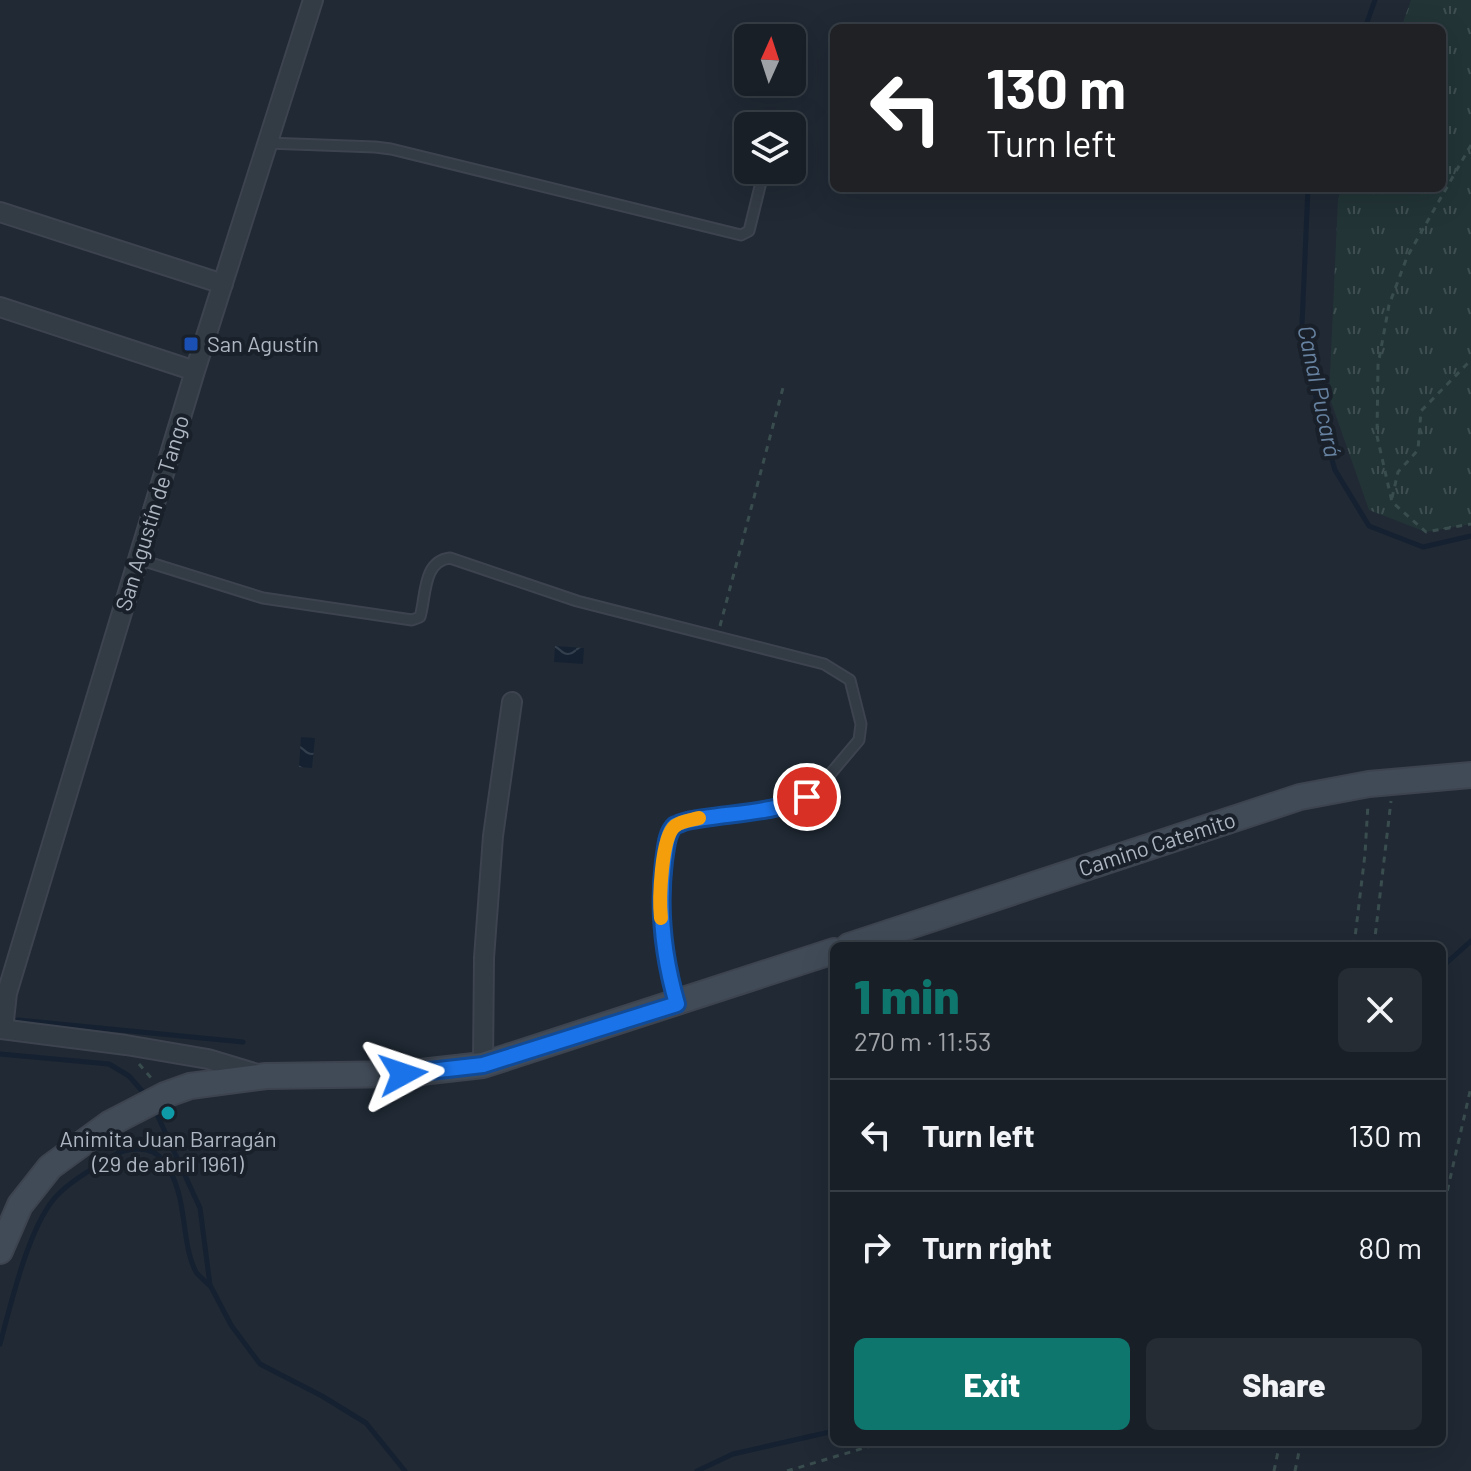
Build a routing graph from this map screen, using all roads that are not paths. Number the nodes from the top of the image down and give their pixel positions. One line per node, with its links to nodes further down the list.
1 (313, 0): 2 (street, San Agustín de Tango)
2 (267, 143): 3 (lane); 5 (street, San Agustín de Tango)
3 (761, 184)
4 (0, 212): 5 (street)
5 (223, 284): 7 (street, San Agustín de Tango)
6 (0, 307): 7 (street)
7 (195, 371): 8 (street, San Agustín de Tango)
8 (138, 559): 13 (lane); 14 (street, San Agustín de Tango)
9 (512, 702): 16 (street)
10 (1471, 775): 11 (main road, Camino Catemito)
11 (861, 942)
12 (830, 952): 13 (main road)
13 (677, 1004): 16 (main road)
14 (1, 1029): 15 (street)
15 (193, 1057): 17 (street); 18 (street)
16 (483, 1065): 17 (main road)
17 (266, 1076): 18 (main road)
18 (190, 1086): 19 (main road)
19 (0, 1251)

